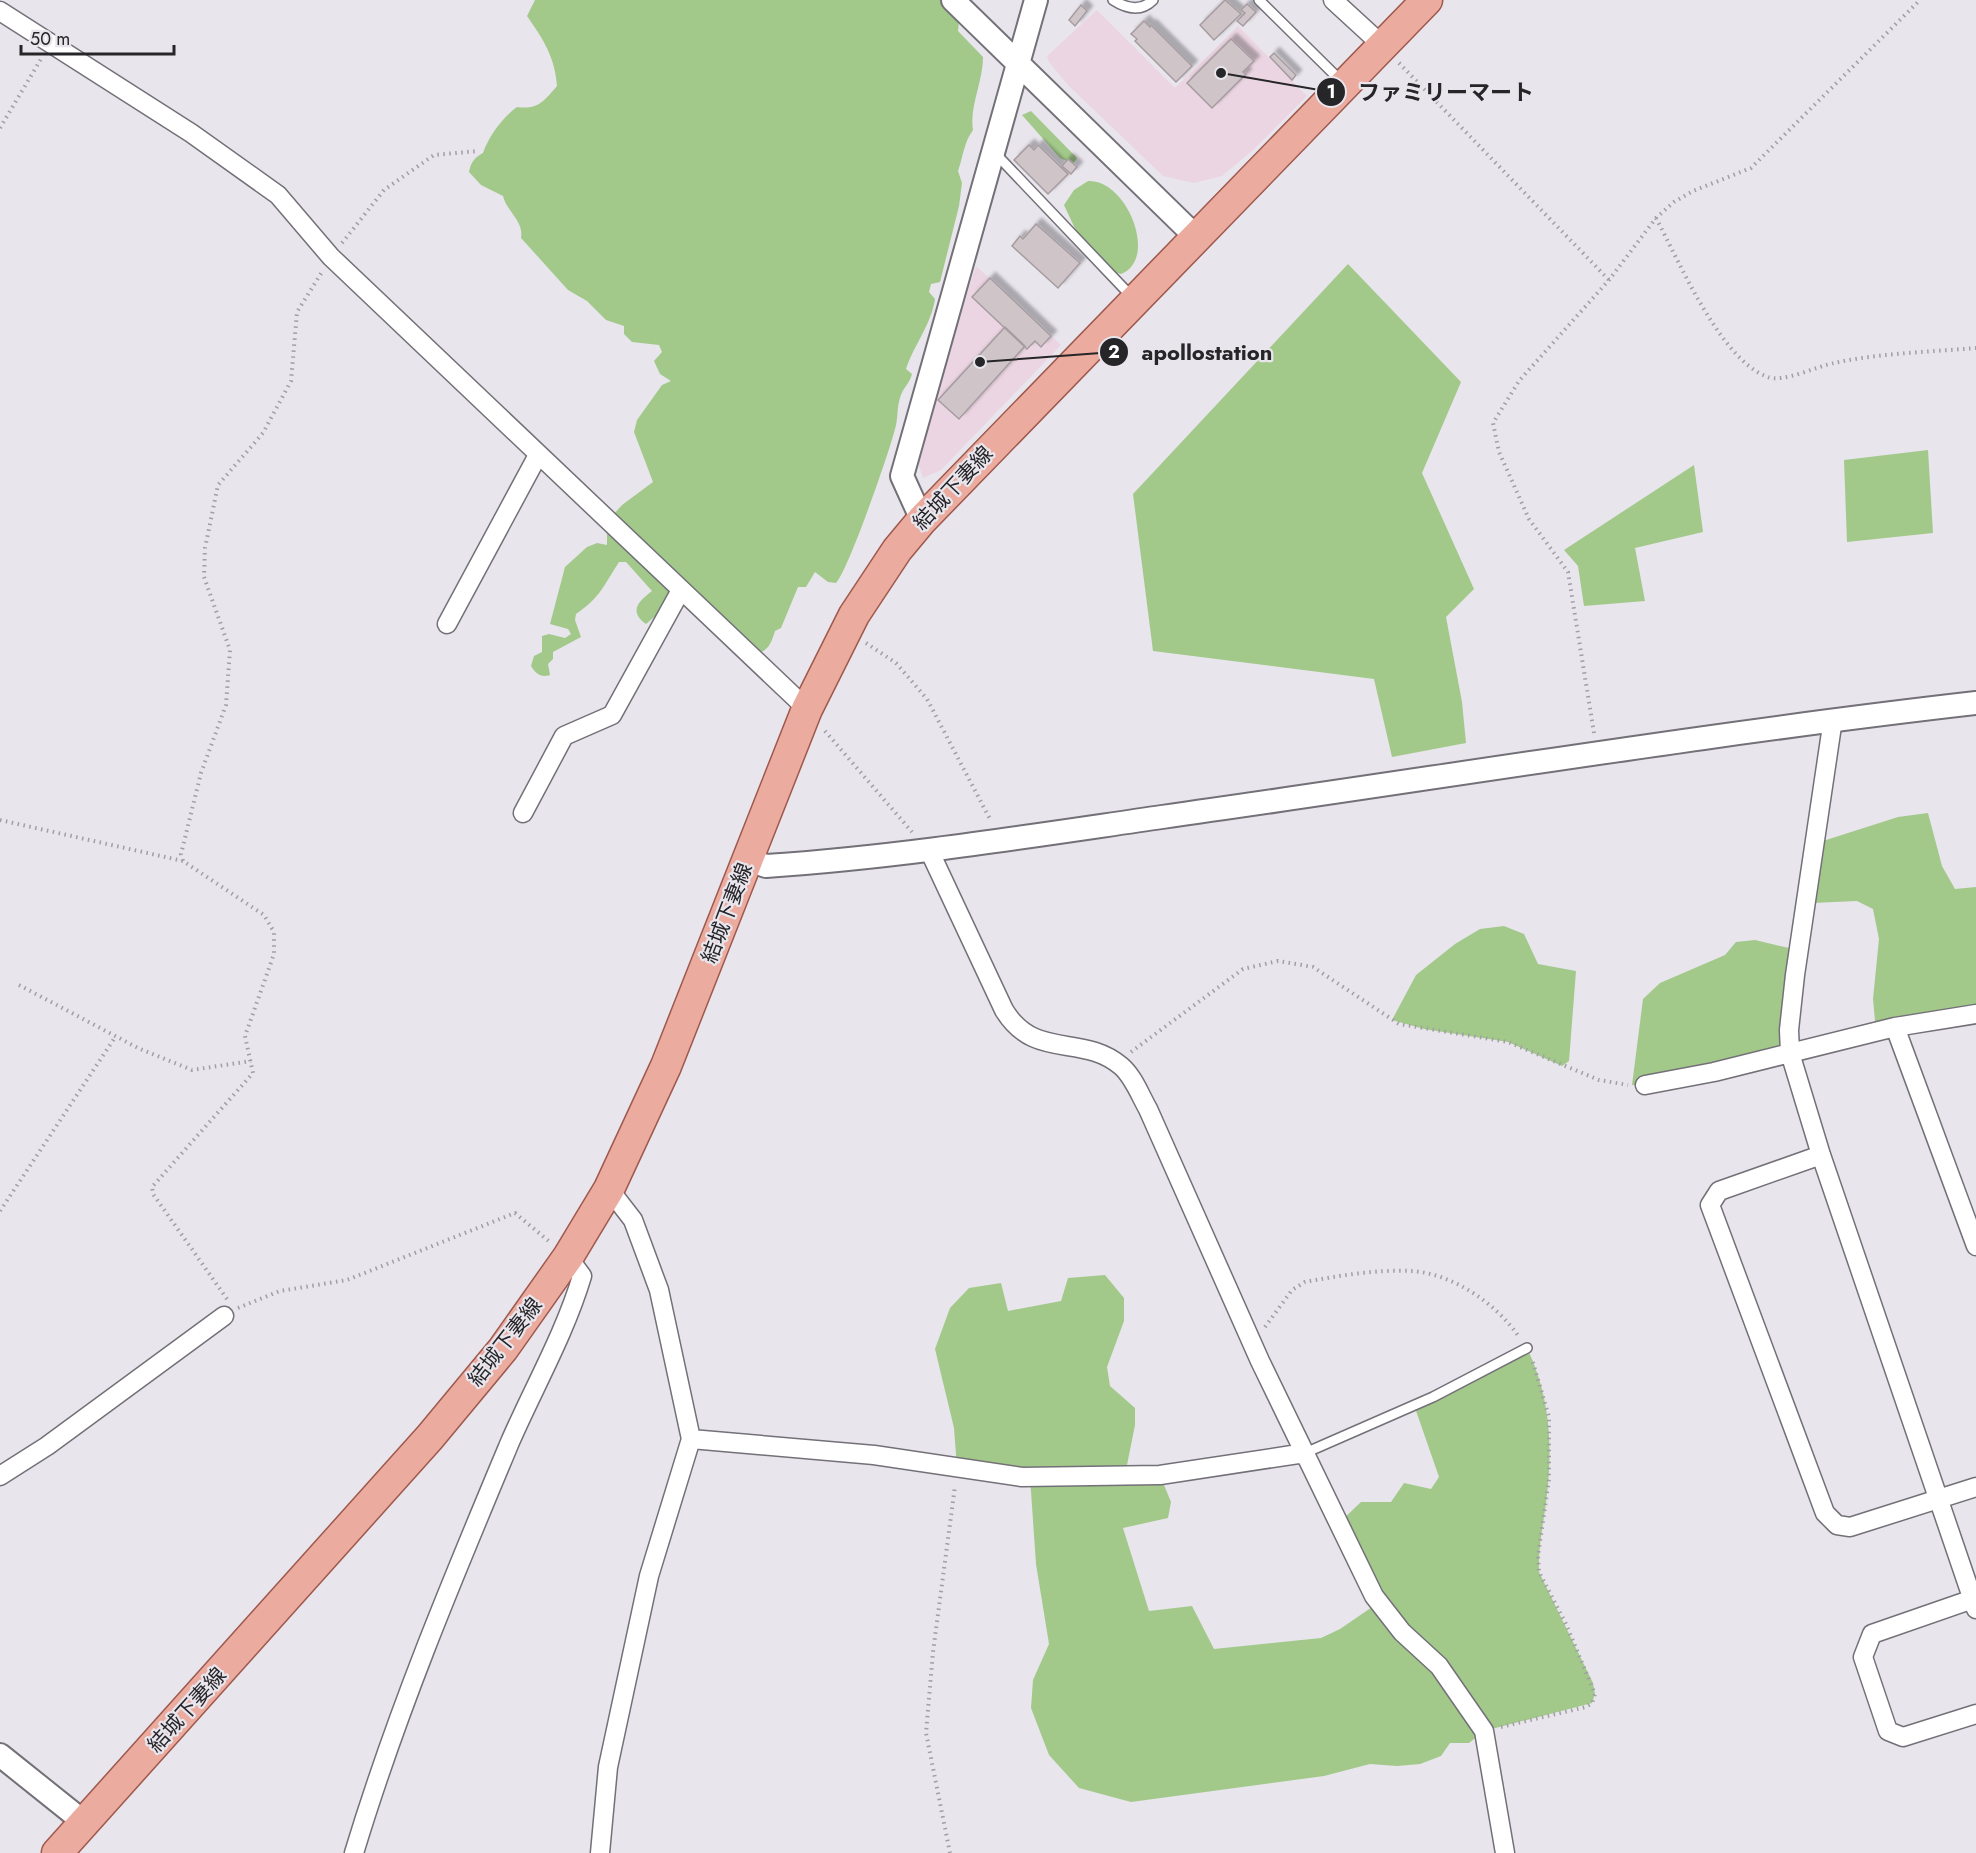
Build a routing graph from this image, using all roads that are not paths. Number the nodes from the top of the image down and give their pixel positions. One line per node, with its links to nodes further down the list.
1 (953, 0): 10 (street)
2 (1036, 0): 10 (street)
3 (1113, 0): 4 (lane)
4 (1153, 0)
5 (1259, 0): 11 (lane)
6 (1333, 0): 9 (street)
7 (1426, 0): 9 (main road, 結城下妻線)
8 (0, 11): 15 (street)
9 (1382, 45): 11 (main road, 結城下妻線)
10 (1017, 62): 12 (street); 13 (street)
11 (1344, 84): 13 (main road, 結城下妻線)
12 (993, 150): 14 (lane); 16 (street)
13 (1195, 236): 14 (main road, 結城下妻線)
14 (1134, 299): 16 (main road, 結城下妻線)
15 (538, 455): 17 (street); 18 (street)
16 (922, 520): 20 (main road, 結城下妻線)
17 (681, 590): 20 (street); 22 (street)
18 (447, 624)
19 (1976, 703): 21 (street)
20 (807, 709): 24 (main road, 結城下妻線)
21 (1833, 719): 23 (street); 27 (street)
22 (523, 813)
23 (929, 850): 24 (street); 36 (street)
24 (748, 860): 30 (main road, 結城下妻線)
25 (1976, 1014): 26 (street)
26 (1895, 1027): 27 (street); 31 (street)
27 (1790, 1053): 28 (street); 29 (street)
28 (1645, 1085)
29 (1821, 1155): 39 (street); 39 (street)
30 (609, 1188): 32 (main road, 結城下妻線); 35 (street)
31 (1976, 1246)
32 (568, 1257): 43 (main road, 結城下妻線); 45 (street)
33 (229, 1313): 37 (street)
34 (1527, 1348): 36 (lane)
35 (691, 1439): 36 (street); 46 (street)
36 (1305, 1453): 47 (street)
37 (0, 1476)
38 (1976, 1487): 39 (street)
39 (1939, 1499): 40 (street)
40 (1974, 1604): 41 (street)
41 (1976, 1714)
42 (0, 1755): 43 (street)
43 (85, 1823): 44 (main road, 結城下妻線)
44 (62, 1851)
45 (354, 1853)
46 (600, 1853)
47 (1505, 1853)

